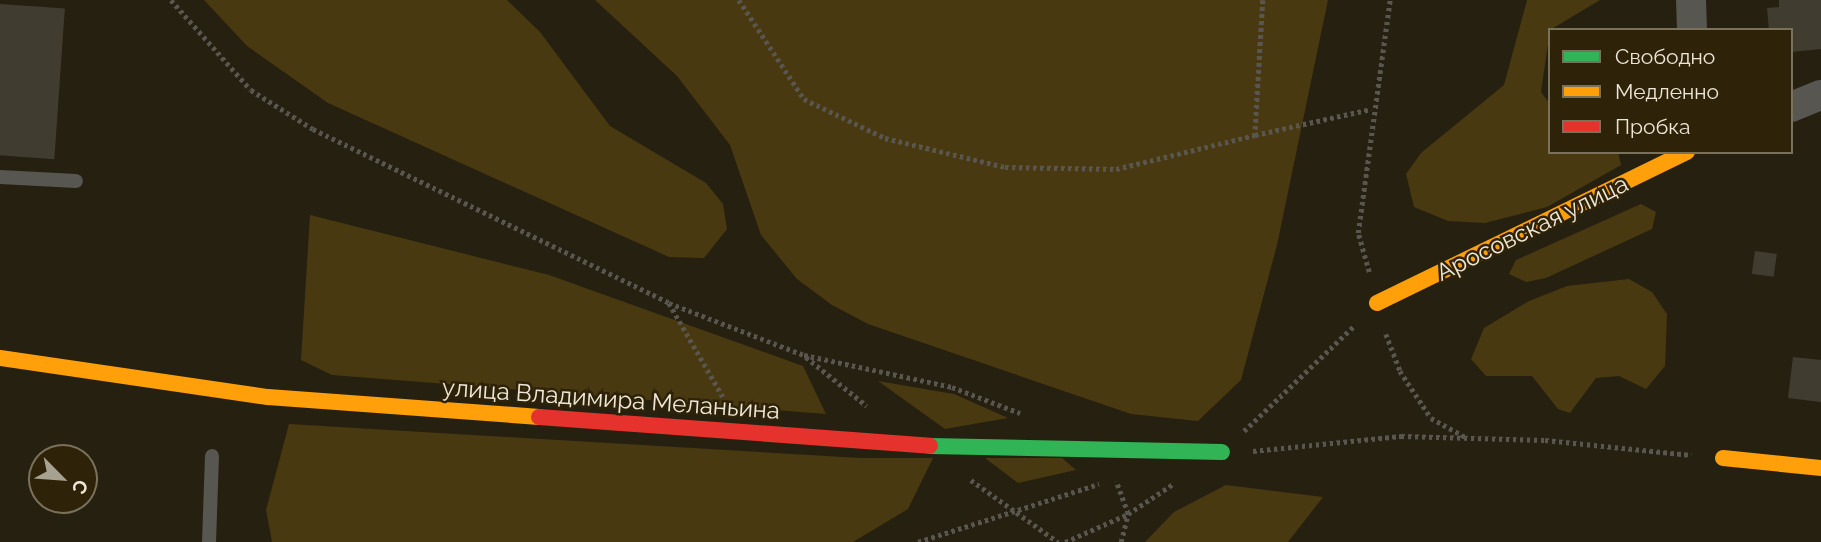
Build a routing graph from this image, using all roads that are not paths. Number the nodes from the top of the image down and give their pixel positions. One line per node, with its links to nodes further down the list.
1 (1690, 0): 2 (street)
2 (1692, 28)
3 (1821, 94): 4 (street)
4 (1793, 106)
5 (1683, 154): 8 (street, Аросовская улица)
6 (0, 177): 7 (lane)
7 (76, 181)
8 (1377, 303)
9 (0, 358): 10 (street, улица Владимира Меланьина)
10 (1222, 452)
11 (212, 456): 14 (lane)
12 (1723, 458): 13 (street)
13 (1821, 468)
14 (209, 542)

